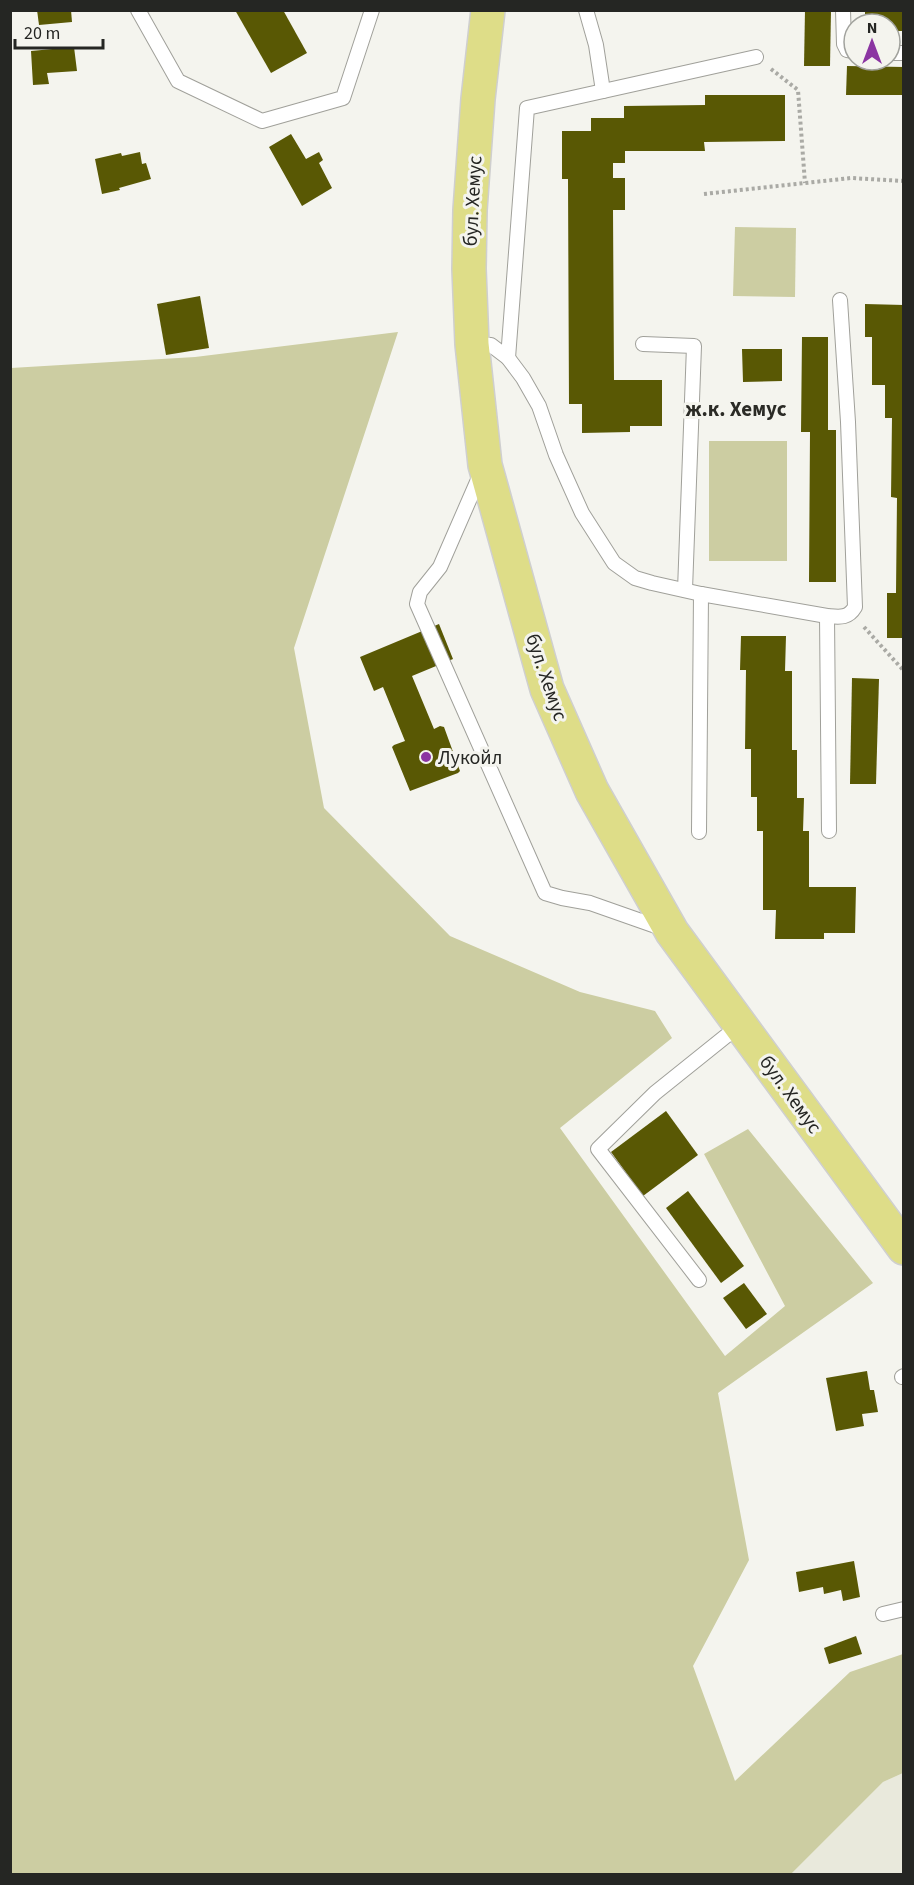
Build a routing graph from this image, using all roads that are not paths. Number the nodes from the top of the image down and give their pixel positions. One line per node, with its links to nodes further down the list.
1 (138, 10): 2 (lane)
2 (372, 10)
3 (488, 10): 8 (main road, бул. Хемус)
4 (586, 10): 6 (lane)
5 (756, 57): 6 (lane)
6 (603, 91): 10 (lane)
7 (840, 300): 14 (lane)
8 (472, 344): 10 (lane); 11 (main road, бул. Хемус)
9 (643, 344): 12 (lane)
10 (508, 358): 12 (lane)
11 (485, 465): 17 (main road, бул. Хемус); 17 (lane)
12 (685, 590): 13 (lane)
13 (701, 594): 14 (lane); 16 (lane)
14 (827, 616): 15 (lane)
15 (829, 831)
16 (699, 832)
17 (672, 932): 18 (main road, бул. Хемус)
18 (741, 1024): 19 (main road, бул. Хемус); 20 (lane)
19 (903, 1248)
20 (699, 1280)
21 (903, 1609): 22 (lane)
22 (883, 1614)

